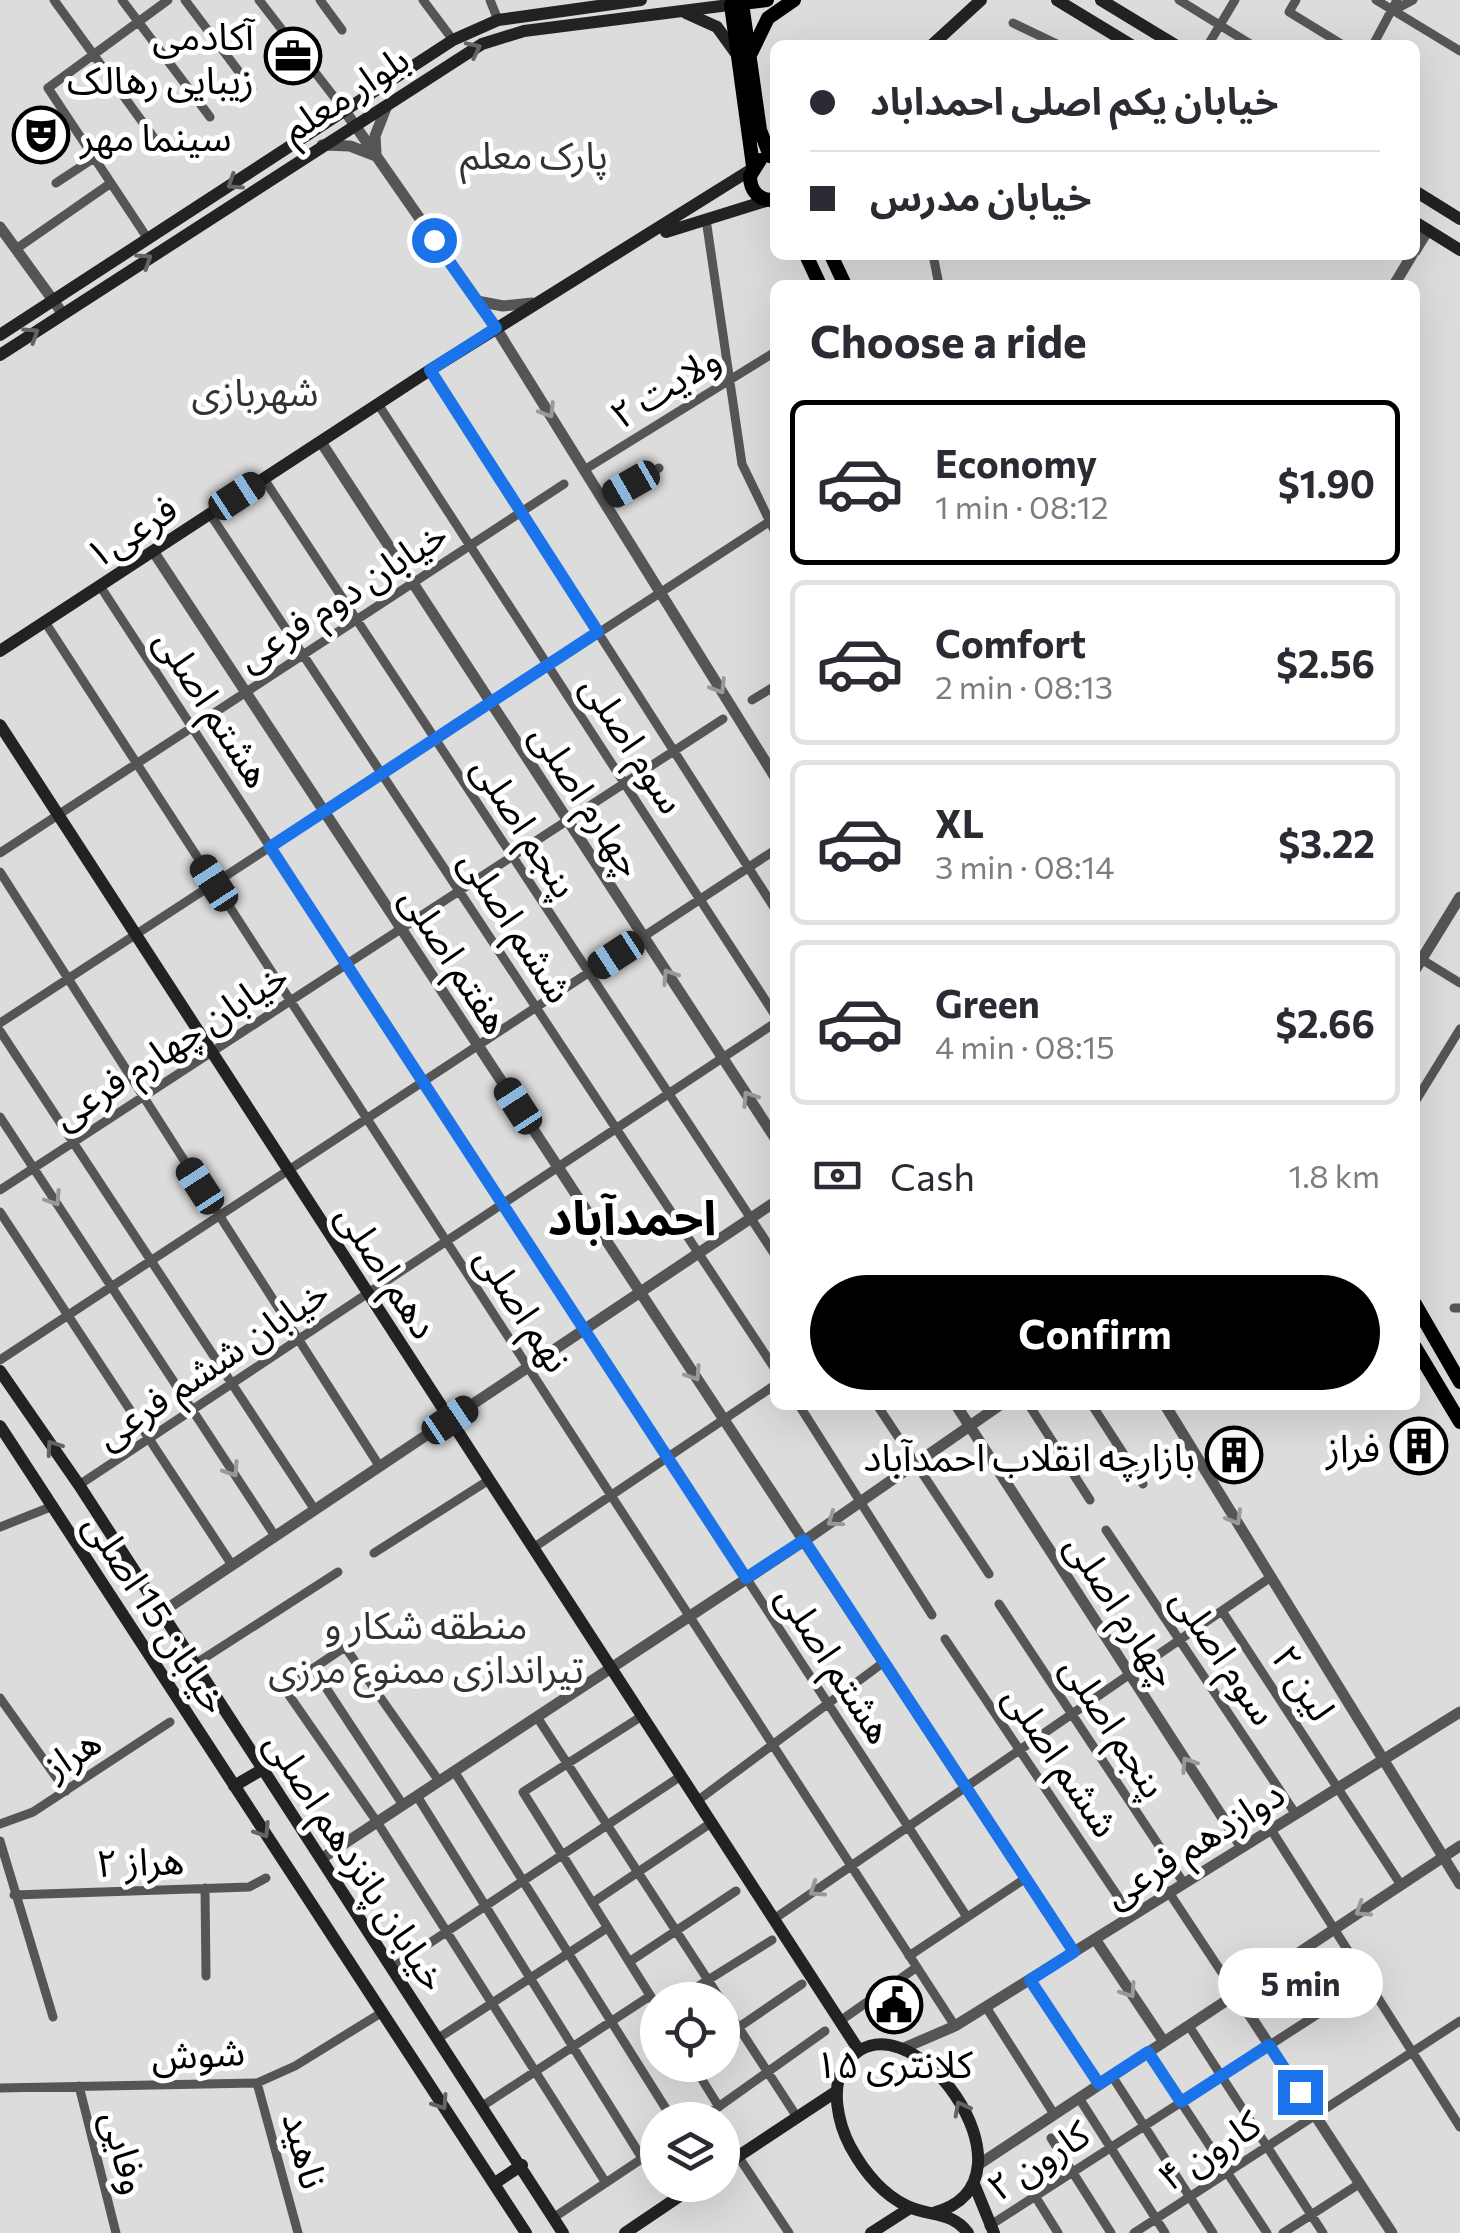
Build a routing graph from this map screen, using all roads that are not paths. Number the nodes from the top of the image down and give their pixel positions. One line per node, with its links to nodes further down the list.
1 (54, 0): 40 (street)
2 (122, 0): 25 (street)
3 (168, 0): 25 (street)
4 (185, 0): 42 (street)
5 (259, 0): 44 (street)
6 (320, 0): 28 (street)
7 (423, 0): 30 (street)
8 (490, 0): 24 (street)
9 (641, 0): 24 (main road, بلوار معلم)
10 (767, 0): 20 (main road, بلوار معلم)
11 (794, 0): 41 (main road)
12 (981, 0): 31 (main road)
13 (1057, 0): 33 (main road)
14 (1102, 0): 21 (main road)
15 (1180, 0): 27 (street)
16 (1235, 0): 27 (street)
17 (1296, 0): 37 (street)
18 (1376, 0): 22 (street)
19 (1412, 0): 22 (street)
20 (737, 2): 23 (main road, بلوار معلم); 41 (main road)
21 (1120, 5): 34 (main road)
22 (1395, 5): 38 (street); 39 (street)
23 (679, 11): 41 (main road); 43 (main road, بلوار معلم, one-way to 23)
24 (498, 20): 30 (main road, بلوار معلم)
25 (138, 22): 40 (street); 45 (street)
26 (1013, 23): 32 (street)
27 (1220, 25): 35 (street); 36 (street)
28 (342, 30)
29 (1460, 36): 39 (street)
30 (453, 40): 44 (main road, بلوار معلم)
31 (937, 40)
32 (1049, 40)
33 (1123, 40)
34 (1164, 40)
35 (1211, 40)
36 (1244, 40)
37 (1335, 40)
38 (1375, 40)
39 (1457, 49)
40 (94, 54): 48 (street); 52 (street)
41 (744, 60): 49 (main road); 53 (main road)
42 (252, 89)
43 (391, 100): 46 (main road, بلوار معلم); 50 (street)
44 (345, 111): 46 (street); 65 (main road, بلوار معلم, one-way to 65)
45 (210, 117)
46 (354, 124): 47 (main road, بلوار معلم); 50 (street)
47 (322, 145): 50 (street); 72 (main road, بلوار معلم, one-way to 47)
48 (162, 148)
49 (770, 152)
50 (376, 156): 70 (street)
51 (770, 157): 53 (main road)
52 (94, 158): 54 (street); 55 (street)
53 (753, 168): 57 (main road); 64 (main road)
54 (56, 183)
55 (111, 183): 65 (street); 67 (street)
56 (1420, 194): 60 (main road)
57 (770, 199)
58 (770, 201): 59 (main road)
59 (706, 219): 64 (main road); 78 (street)
60 (1460, 220)
61 (1420, 225): 63 (main road)
62 (0, 227): 67 (street)
63 (1428, 230): 66 (street); 68 (main road)
64 (649, 237): 71 (main road, فرعی۱)
65 (148, 239): 69 (main road, بلوار معلم)
66 (1420, 243)
67 (16, 249): 69 (street)
68 (1460, 250)
69 (54, 300): 72 (street); 74 (main road, بلوار معلم)
70 (477, 301): 71 (street); 73 (street)
71 (541, 302): 73 (main road, فرعی۱)
72 (64, 314): 75 (main road, بلوار معلم, one-way to 72)
73 (496, 328): 77 (main road, فرعی۱); 82 (street, one-way to 82)
74 (0, 335)
75 (0, 355)
76 (770, 355): 78 (street, ولایت ۲)
77 (430, 370): 79 (main road, فرعی۱); 86 (street)
78 (731, 378): 82 (street, ولایت ۲); 88 (street)
79 (378, 404): 80 (main road, فرعی۱); 90 (street, سوم اصلی)
80 (320, 442): 83 (main road, فرعی۱); 92 (street, چهارم اصلی)
81 (659, 468): 85 (street)
82 (584, 470): 85 (street)
83 (264, 479): 87 (main road, فرعی۱); 95 (street, پنجم اصلی)
84 (564, 484): 86 (street, خیابان دوم فرعی)
85 (603, 501): 94 (street)
86 (521, 512): 90 (street, خیابان دوم فرعی); 97 (street)
87 (210, 514): 91 (main road, فرعی۱); 99 (street, ششم اصلی)
88 (770, 516)
89 (770, 521): 94 (street)
90 (470, 545): 92 (street, خیابان دوم فرعی); 100 (street, سوم اصلی)
91 (153, 551): 93 (main road, فرعی۱); 102 (street, هفتم اصلی)
92 (412, 583): 95 (street, خیابان دوم فرعی); 104 (street, چهارم اصلی)
93 (100, 586): 96 (main road, فرعی۱); 107 (street, هشتم اصلی)
94 (660, 592): 97 (street); 111 (street, one-way to 111)
95 (356, 620): 99 (street, خیابان دوم فرعی); 108 (street, پنجم اصلی)
96 (45, 622): 98 (main road, فرعی۱); 110 (street, نهم اصلی)
97 (598, 632): 100 (street); 109 (street)
98 (0, 651)
99 (304, 654): 102 (street, خیابان دوم فرعی); 112 (street, ششم اصلی)
100 (548, 665): 104 (street); 113 (street, سوم اصلی)
101 (770, 689): 103 (street)
102 (246, 692): 107 (street, خیابان دوم فرعی); 114 (street, هفتم اصلی)
103 (752, 700)
104 (490, 703): 108 (street); 116 (street, چهارم اصلی)
105 (723, 719): 109 (street, خیابان چهارم فرعی)
106 (0, 725): 115 (main road, دهم اصلی)
107 (192, 728): 110 (street, خیابان دوم فرعی); 117 (street, هشتم اصلی)
108 (435, 739): 112 (street); 120 (street, پنجم اصلی)
109 (674, 751): 113 (street, خیابان چهارم فرعی); 121 (street)
110 (136, 764): 115 (street, خیابان دوم فرعی); 123 (street, نهم اصلی)
111 (770, 768)
112 (382, 774): 114 (street); 124 (street, ششم اصلی)
113 (625, 783): 116 (street, خیابان چهارم فرعی); 126 (street, سوم اصلی)
114 (324, 812): 117 (street); 128 (street, هفتم اصلی)
115 (58, 815): 118 (street, خیابان دوم فرعی); 129 (main road, دهم اصلی)
116 (568, 820): 120 (street, خیابان چهارم فرعی); 130 (street, چهارم اصلی)
117 (270, 847): 123 (street); 132 (street, هشتم اصلی)
118 (0, 853)
119 (770, 853): 121 (street)
120 (512, 857): 124 (street, خیابان چهارم فرعی); 134 (street, پنجم اصلی)
121 (748, 868): 126 (street); 127 (street)
122 (0, 872): 135 (street)
123 (214, 883): 129 (street); 137 (street, نهم اصلی)
124 (460, 891): 128 (street, خیابان چهارم فرعی); 139 (street, ششم اصلی)
125 (1460, 897): 131 (street)
126 (700, 900): 130 (street); 138 (street, سوم اصلی)
127 (770, 901)
128 (401, 929): 132 (street, خیابان چهارم فرعی); 144 (street, هفتم اصلی)
129 (136, 934): 135 (street); 145 (main road, دهم اصلی)
130 (644, 937): 134 (street); 146 (street, چهارم اصلی, one-way to 130)
131 (1420, 962)
132 (346, 964): 137 (street, خیابان چهارم فرعی); 147 (street, هشتم اصلی)
133 (1420, 966): 136 (street)
134 (589, 973): 139 (street); 148 (street, پنجم اصلی)
135 (68, 978): 140 (street); 150 (street)
136 (1460, 983)
137 (290, 1001): 145 (street, خیابان چهارم فرعی); 152 (street, نهم اصلی)
138 (770, 1006)
139 (536, 1007): 144 (street); 153 (street, ششم اصلی)
140 (0, 1023)
141 (770, 1025): 146 (street, خیابان ششم فرعی)
142 (1460, 1028): 149 (street)
143 (0, 1031): 155 (street)
144 (478, 1046): 147 (street); 156 (street, هفتم اصلی)
145 (212, 1052): 150 (street, خیابان چهارم فرعی); 158 (main road, دهم اصلی)
146 (722, 1058): 148 (street, خیابان ششم فرعی); 154 (street, چهارم اصلی, one-way to 146)
147 (423, 1082): 152 (street); 160 (street, هشتم اصلی)
148 (668, 1094): 153 (street, خیابان ششم فرعی); 164 (street, پنجم اصلی)
149 (1420, 1094)
150 (144, 1097): 155 (street, خیابان چهارم فرعی); 163 (street)
151 (0, 1117): 157 (street)
152 (367, 1119): 158 (street); 165 (street, نهم اصلی)
153 (616, 1128): 156 (street, خیابان ششم فرعی); 167 (street, ششم اصلی)
154 (770, 1130)
155 (73, 1142): 157 (street, خیابان چهارم فرعی); 168 (street)
156 (558, 1167): 160 (street, خیابان ششم فرعی); 170 (street, هفتم اصلی)
157 (34, 1168): 159 (street, خیابان چهارم فرعی); 169 (street, one-way to 169)
158 (288, 1170): 163 (street); 171 (main road, دهم اصلی)
159 (0, 1190)
160 (502, 1204): 165 (street, خیابان ششم فرعی); 174 (street, هشتم اصلی)
161 (770, 1205): 164 (street)
162 (0, 1212): 173 (street)
163 (220, 1216): 168 (street); 175 (street)
164 (750, 1218): 166 (street, پنجم اصلی); 167 (street)
165 (446, 1241): 171 (street, خیابان ششم فرعی); 179 (street, نهم اصلی)
166 (770, 1247)
167 (699, 1253): 170 (street); 178 (street, ششم اصلی)
168 (151, 1260): 169 (street); 182 (street)
169 (112, 1286): 173 (street); 184 (street)
170 (640, 1292): 174 (street); 192 (street, هفتم اصلی, one-way to 192)
171 (368, 1293): 175 (street, خیابان ششم فرعی); 193 (main road, دهم اصلی)
172 (1420, 1313): 181 (main road)
173 (68, 1315): 177 (street); 197 (street)
174 (584, 1330): 179 (street); 198 (street, هشتم اصلی)
175 (298, 1340): 182 (street, خیابان ششم فرعی); 200 (street)
176 (1420, 1355): 194 (main road)
177 (0, 1360)
178 (770, 1360)
179 (528, 1368): 193 (street); 204 (street, نهم اصلی)
180 (0, 1371): 203 (main road, خیابان پانزدهم اصلی, one-way to 180)
181 (1460, 1382)
182 (232, 1384): 184 (street, خیابان ششم فرعی); 208 (street)
183 (770, 1387): 192 (street)
184 (192, 1410): 197 (street, خیابان ششم فرعی); 211 (street, one-way to 211)
185 (802, 1410): 205 (street)
186 (879, 1410): 199 (street)
187 (959, 1410): 196 (street, چهارم اصلی)
188 (993, 1410): 196 (street)
189 (1031, 1410): 206 (street)
190 (1095, 1410): 202 (street)
191 (1168, 1410): 218 (street, one-way to 218)
192 (724, 1419): 198 (street); 212 (street, هفتم اصلی)
193 (450, 1420): 200 (street); 201 (main road, دهم اصلی)
194 (1460, 1422)
195 (0, 1426): 207 (main road, خیابان 15 اصلی)
196 (970, 1426): 199 (street); 231 (street, چهارم اصلی)
197 (149, 1439): 203 (street, خیابان ششم فرعی); 215 (street)
198 (668, 1458): 204 (street); 219 (street, هشتم اصلی)
199 (915, 1464): 205 (street); 217 (street)
200 (380, 1467): 208 (street)
201 (489, 1480): 213 (main road, دهم اصلی); 214 (street)
202 (1142, 1484)
203 (80, 1485): 222 (main road, خیابان پانزدهم اصلی)
204 (611, 1496): 213 (street); 224 (street, نهم اصلی)
205 (862, 1500): 212 (street, one-way to 212); 223 (street)
206 (1090, 1500)
207 (53, 1506): 209 (street); 247 (main road, خیابان 15 اصلی)
208 (315, 1510): 211 (street)
209 (0, 1527)
210 (1106, 1530): 226 (street, سوم اصلی)
211 (276, 1536): 215 (street)
212 (804, 1540): 219 (street); 227 (street, هفتم اصلی)
213 (533, 1548): 230 (main road, دهم اصلی)
214 (374, 1553)
215 (232, 1566): 222 (street)
216 (338, 1572): 228 (street)
217 (989, 1574)
218 (1271, 1577): 221 (street); 241 (street)
219 (746, 1578): 224 (street); 233 (street, هشتم اصلی)
220 (1000, 1604): 235 (street, پنجم اصلی)
221 (1222, 1611): 226 (street); 249 (street, لین ۲)
222 (162, 1612): 228 (main road, خیابان پانزدهم اصلی)
223 (932, 1615)
224 (689, 1616): 230 (street); 239 (street, نهم اصلی)
225 (945, 1639): 240 (street, ششم اصلی)
226 (1180, 1640): 231 (street); 254 (street, سوم اصلی)
227 (884, 1662): 233 (street); 248 (street, هفتم اصلی)
228 (196, 1664): 243 (main road, خیابان پانزدهم اصلی)
229 (313, 1668): 246 (street); 253 (street); 255 (street)
230 (611, 1668): 236 (main road, دهم اصلی); 237 (street)
231 (1130, 1674): 235 (street); 262 (street, چهارم اصلی, one-way to 231)
232 (0, 1698): 250 (street)
233 (828, 1704): 239 (street); 259 (street, هشتم اصلی)
234 (1460, 1712): 241 (street, دوازدهم فرعی)
235 (1072, 1714): 240 (street); 272 (street, پنجم اصلی)
236 (642, 1716): 242 (street); 245 (main road, دهم اصلی)
237 (537, 1717): 242 (street); 244 (street)
238 (170, 1722): 250 (street, هراز)
239 (773, 1745): 252 (street); 267 (street, نهم اصلی)
240 (1020, 1750): 248 (street); 281 (street, ششم اصلی)
241 (1385, 1759): 249 (street, دوازدهم فرعی); 265 (street)
242 (567, 1763): 258 (street); 264 (street)
243 (263, 1769): 247 (main road); 266 (main road, خیابان پانزدهم اصلی)
244 (454, 1771): 246 (street); 271 (street)
245 (681, 1776): 252 (main road, دهم اصلی); 258 (street)
246 (440, 1781): 251 (street)
247 (234, 1786): 308 (main road, خیابان 15 اصلی, one-way to 308)
248 (966, 1787): 259 (street); 270 (street, هفتم اصلی)
249 (1338, 1787): 254 (street, دوازدهم فرعی); 273 (street, لین ۲)
250 (66, 1791): 257 (street, هراز)
251 (417, 1796): 253 (street); 280 (street)
252 (697, 1801): 256 (main road, دهم اصلی)
253 (402, 1805): 255 (street)
254 (1296, 1813): 260 (street, دوازدهم فرعی)
255 (377, 1822): 266 (street); 287 (street)
256 (711, 1823): 268 (street); 283 (main road, دهم اصلی)
257 (0, 1824)
258 (607, 1825): 264 (street); 268 (street)
259 (908, 1826): 267 (street); 282 (street, هشتم اصلی)
260 (1270, 1828): 262 (street, دوازدهم فرعی); 286 (street)
261 (0, 1841): 278 (street)
262 (1241, 1846): 272 (street, دوازدهم فرعی)
263 (1460, 1846): 265 (street)
264 (562, 1855): 271 (street); 279 (street)
265 (1444, 1856): 273 (street); 274 (street)
266 (321, 1859): 295 (main road, خیابان پانزدهم اصلی)
267 (851, 1866): 283 (street, one-way to 283); 292 (street, نهم اصلی)
268 (638, 1871): 279 (street); 285 (street)
269 (266, 1878): 275 (street, هراز ۲)
270 (1026, 1878): 282 (street); 290 (street, هفتم اصلی)
271 (523, 1881): 280 (street); 291 (street)
272 (1183, 1882): 277 (street, دوازدهم فرعی)
273 (1402, 1884): 286 (street, one-way to 286)
274 (1460, 1884)
275 (205, 1888): 278 (street, هراز ۲); 296 (street)
276 (736, 1891): 285 (street)
277 (1168, 1891): 281 (street, دوازدهم فرعی); 304 (street)
278 (14, 1894): 309 (street)
279 (592, 1902): 284 (street)
280 (485, 1906): 287 (street); 297 (street)
281 (1131, 1916): 288 (street, دوازدهم فرعی)
282 (967, 1917): 292 (street)
283 (774, 1919): 310 (main road, دهم اصلی)
284 (607, 1928): 291 (street); 293 (street)
285 (676, 1931): 293 (street); 298 (street)
286 (1332, 1931): 302 (street); 304 (street)
287 (447, 1932): 295 (street); 305 (street)
288 (1095, 1939): 290 (street, دوازدهم فرعی); 319 (street, one-way to 319)
289 (772, 1940): 298 (street)
290 (1074, 1952): 299 (street, دوازدهم فرعی)
291 (568, 1953): 297 (street); 312 (street)
292 (910, 1956): 294 (street, نهم اصلی)
293 (629, 1962): 300 (street)
294 (917, 1967): 310 (street); 314 (street, نهم اصلی)
295 (392, 1968): 318 (main road, خیابان پانزدهم اصلی)
296 (206, 1976)
297 (530, 1978): 305 (street); 321 (street)
298 (708, 1980): 301 (street)
299 (1030, 1980): 307 (street, دوازدهم فرعی); 331 (street)
300 (641, 1982)
301 (705, 1982)
302 (1366, 1983): 320 (street, کارون ۲); 325 (street)
303 (802, 1984): 313 (street)
304 (1236, 1994): 315 (street); 320 (street)
305 (492, 2003): 318 (street); 326 (street)
306 (640, 2003): 312 (street)
307 (986, 2006): 314 (street, دوازدهم فرعی); 340 (street)
308 (381, 2012): 330 (street, شوش); 356 (main road, خیابان 15 اصلی, one-way to 356)
309 (52, 2018)
310 (840, 2021): 323 (main road, دهم اصلی)
311 (1460, 2021): 325 (street, کارون ۴)
312 (611, 2022): 321 (street); 336 (street)
313 (740, 2026)
314 (955, 2026): 322 (street, دوازدهم فرعی)
315 (1188, 2026): 319 (street); 329 (street)
316 (740, 2029): 327 (street)
317 (826, 2031): 327 (street)
318 (437, 2039): 339 (main road, خیابان پانزدهم اصلی)
319 (1164, 2042): 324 (street)
320 (1269, 2045): 329 (street, کارون ۲); 341 (street)
321 (573, 2047): 326 (street); 348 (street)
322 (904, 2048): 323 (main road); 353 (main road, one-way to 322)
323 (858, 2049): 334 (main road)
324 (1148, 2052): 328 (street); 338 (street)
325 (1411, 2053): 341 (street, کارون ۴); 344 (street)
326 (535, 2071): 339 (street); 357 (street)
327 (769, 2074): 337 (street); 342 (street)
328 (1112, 2076): 331 (street); 343 (street)
329 (1221, 2076): 338 (street, کارون ۲); 346 (street)
330 (258, 2083): 332 (street, شوش); 371 (street, ناهید)
331 (1099, 2084): 335 (street)
332 (78, 2086): 333 (street, شوش); 370 (street, وفایی)
333 (0, 2088)
334 (837, 2090): 342 (main road); 363 (main road)
335 (1080, 2098): 340 (street); 347 (street)
336 (662, 2102)
337 (727, 2102)
338 (1181, 2102): 343 (street, کارون ۲); 355 (street)
339 (481, 2106): 352 (main road, خیابان پانزدهم اصلی)
340 (1054, 2114): 353 (street)
341 (1315, 2115): 346 (street, کارون ۴); 359 (street)
342 (798, 2117): 349 (main road)
343 (1144, 2126): 347 (street, کارون ۲); 361 (street)
344 (1460, 2127)
345 (1051, 2138): 354 (street)
346 (1267, 2146): 355 (street, کارون ۴); 366 (street)
347 (1111, 2147): 354 (street, کارون ۲); 367 (street)
348 (640, 2155)
349 (740, 2155)
350 (640, 2159): 357 (street)
351 (740, 2159): 374 (street)
352 (522, 2165): 356 (main road); 365 (main road, خیابان پانزدهم اصلی)
353 (978, 2165): 358 (main road)
354 (1072, 2172): 360 (street, کارون ۲); 378 (street)
355 (1227, 2172): 361 (street, کارون ۴); 382 (street)
356 (495, 2182): 368 (main road, خیابان 15 اصلی)
357 (606, 2182): 365 (street)
358 (974, 2184): 364 (main road); 369 (main road)
359 (1359, 2184): 366 (street); 385 (street)
360 (1035, 2196): 369 (street, کارون ۲); 377 (street)
361 (1190, 2197): 367 (street, کارون ۴); 381 (street)
362 (671, 2202): 373 (main road)
363 (910, 2208): 364 (main road); 375 (main road)
364 (933, 2213): 376 (main road)
365 (551, 2215): 368 (main road); 372 (main road, خیابان پانزدهم اصلی)
366 (1311, 2215): 383 (street); 384 (street)
367 (1156, 2218): 379 (street, کارون ۴); 380 (street)
368 (524, 2229)
369 (992, 2230)
370 (116, 2233)
371 (298, 2233)
372 (563, 2233)
373 (625, 2233)
374 (789, 2233)
375 (871, 2233)
376 (968, 2233)
377 (1058, 2233)
378 (1111, 2233)
379 (1134, 2233)
380 (1165, 2233)
381 (1213, 2233)
382 (1267, 2233)
383 (1283, 2233)
384 (1323, 2233)
385 (1392, 2233)

